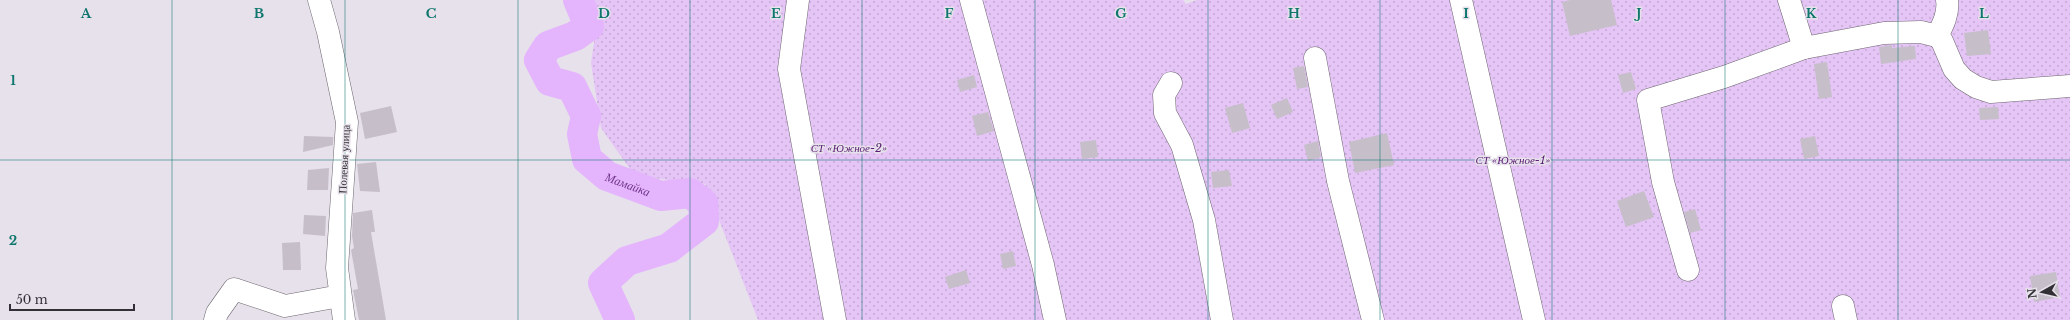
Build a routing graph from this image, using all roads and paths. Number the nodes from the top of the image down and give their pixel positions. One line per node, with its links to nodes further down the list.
1 (319, 0): 13 (street, Полевая улица)
2 (798, 0): 16 (street)
3 (971, 0): 17 (street)
4 (1461, 0): 20 (street)
5 (1789, 0): 8 (street)
6 (1947, 0): 7 (street)
7 (1937, 36): 8 (street); 11 (street)
8 (1804, 48): 12 (street)
9 (1315, 58): 19 (street)
10 (1171, 83): 18 (street)
11 (2070, 86)
12 (1688, 270)
13 (340, 296): 14 (street); 15 (street, Полевая улица)
14 (215, 320)
15 (344, 320)
16 (835, 320)
17 (1055, 320)
18 (1222, 320)
19 (1373, 320)
20 (1534, 320)

